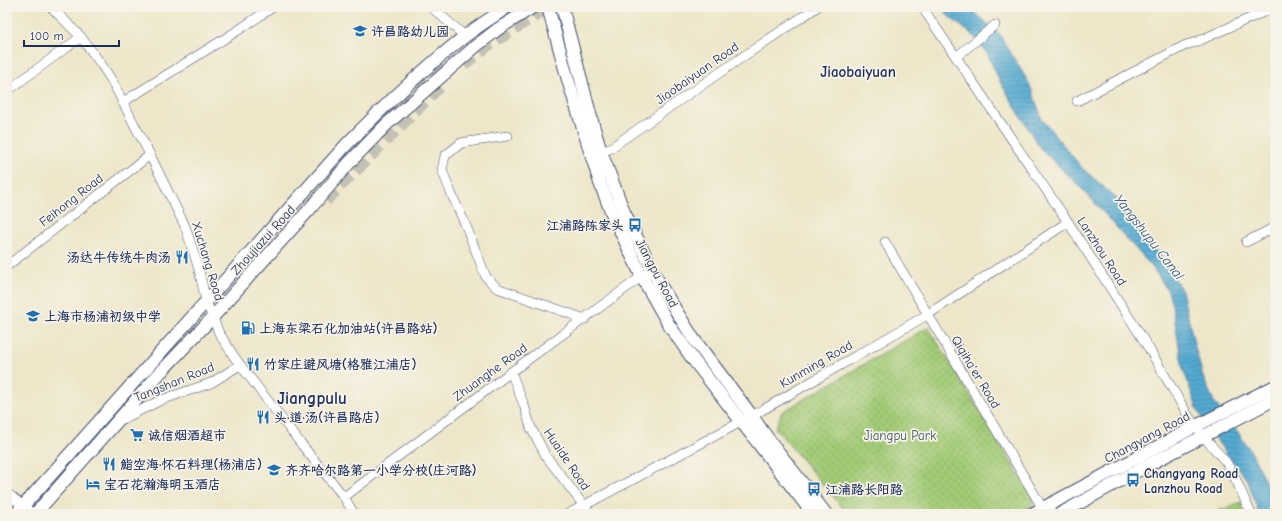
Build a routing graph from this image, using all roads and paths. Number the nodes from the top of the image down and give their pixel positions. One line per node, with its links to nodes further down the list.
1 (51, 7): 13 (street, Xuchang Road)
2 (273, 7): 17 (street)
3 (431, 7): 12 (street)
4 (507, 7): 12 (main road, Zhoujiazui Road)
5 (533, 7): 30 (main road, Zhoujiazui Road)
6 (548, 7): 20 (main road, Jiangpu Road)
7 (562, 7): 20 (main road, Jiangpu Road)
8 (817, 7): 20 (street, Jiaobaiyuan Road)
9 (922, 7): 14 (street, Lanzhou Road)
10 (1275, 7): 16 (street)
11 (995, 26): 14 (street)
12 (465, 36): 28 (main road, Zhoujiazui Road)
13 (81, 37): 15 (street); 17 (street, Xuchang Road)
14 (956, 57): 21 (street, Lanzhou Road)
15 (7, 91)
16 (1077, 101)
17 (123, 102): 19 (street, Xuchang Road)
18 (508, 136): 31 (street)
19 (150, 154): 25 (street, Feihong Road); 28 (street, Xuchang Road)
20 (596, 154): 26 (main road, Jiangpu Road); 27 (main road, Jiangpu Road)
21 (1068, 222): 29 (street, Kunming Road); 39 (street, Lanzhou Road)
22 (1275, 227): 24 (street)
23 (885, 242): 29 (street, Qiqiha'er Road)
24 (1246, 242)
25 (7, 266)
26 (652, 270): 27 (street, Zhuanghe Road); 37 (main road, Jiangpu Road)
27 (642, 277): 31 (street, Zhuanghe Road); 37 (main road, Jiangpu Road)
28 (206, 301): 30 (street, Xuchang Road); 44 (main road, Zhoujiazui Road)
29 (927, 315): 37 (street, Kunming Road); 45 (street, Qiqiha'er Road)
30 (212, 318): 32 (street, Xuchang Road); 38 (main road, Zhoujiazui Road)
31 (585, 319): 33 (street, Zhuanghe Road)
32 (240, 365): 38 (street, Tangshan Road); 42 (street, Xuchang Road)
33 (511, 372): 42 (street, Zhuanghe Road); 43 (street, Huaide Road)
34 (1275, 386): 36 (main road, Changyang Road)
35 (1275, 399): 36 (main road, Changyang Road)
36 (1241, 410): 39 (main road, Changyang Road); 40 (main road, Changyang Road)
37 (747, 419): 43 (street, Kunming Road); 50 (main road, Jiangpu Road); 51 (main road, Jiangpu Road)
38 (116, 422): 46 (main road, Zhoujiazui Road)
39 (1196, 426): 40 (street, Lanzhou Road); 45 (main road, Changyang Road)
40 (1203, 436): 52 (main road, Changyang Road); 53 (street, Lanzhou Road)
41 (7, 492): 44 (street)
42 (344, 497): 47 (street, Xuchang Road)
43 (583, 506): 48 (street, Kunming Road); 49 (street, Huaide Road)
44 (20, 510): 46 (street)
45 (1040, 512)
46 (34, 514)
47 (354, 514)
48 (568, 514)
49 (590, 514)
50 (813, 514)
51 (826, 514)
52 (1060, 514)
53 (1251, 514)

